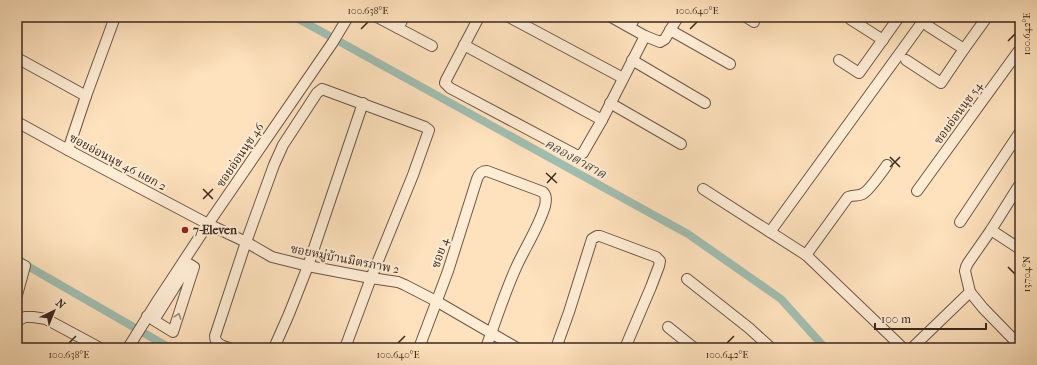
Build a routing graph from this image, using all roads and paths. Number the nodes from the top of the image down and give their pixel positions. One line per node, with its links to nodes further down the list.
1 (115, 17): 27 (street)
2 (377, 17): 13 (street)
3 (404, 17): 13 (street)
4 (479, 17): 17 (street)
5 (509, 17): 26 (street)
6 (611, 17): 15 (street)
7 (678, 17): 14 (street)
8 (898, 17): 16 (street)
9 (987, 17): 19 (street)
10 (850, 19): 16 (street)
11 (346, 21): 41 (street, ซอยอ่อนนุช 46)
12 (927, 21): 19 (street); 43 (street)
13 (398, 28): 18 (street)
14 (670, 30): 15 (street); 25 (street)
15 (645, 36): 22 (street)
16 (883, 40): 23 (street)
17 (464, 45): 31 (street); 31 (street)
18 (432, 46)
19 (964, 49): 24 (street)
20 (1020, 49): 39 (street, ซอยอ่อนนุช 54)
21 (17, 58): 27 (street)
22 (632, 60): 26 (street); 30 (street)
23 (839, 60)
24 (906, 60)
25 (730, 64)
26 (623, 78): 29 (street)
27 (86, 96): 35 (street)
28 (363, 103): 44 (street); 48 (street); 49 (street)
29 (610, 103): 31 (street); 34 (street)
30 (705, 103)
31 (602, 120)
32 (17, 122): 35 (street, ซอยอ่อนนุช 46 แยก 2)
33 (1020, 132): 40 (street)
34 (681, 144)
35 (68, 150): 41 (street, ซอยอ่อนนุช 46 แยก 2)
36 (887, 165): 46 (street)
37 (1020, 184): 42 (street)
38 (703, 189): 43 (street)
39 (917, 191)
40 (960, 222)
41 (208, 224): 44 (street, ซอยหมู่บ้านมิตรภาพ 2); 54 (street, ซอยอ่อนนุช 46)
42 (991, 230): 45 (street); 51 (street)
43 (770, 232): 46 (street)
44 (246, 242): 48 (street, ซอยหมู่บ้านมิตรภาพ 2); 62 (street)
45 (1020, 249)
46 (806, 255): 71 (street)
47 (17, 262): 52 (street)
48 (308, 266): 49 (street, ซอยหมู่บ้านมิตรภาพ 2); 63 (street)
49 (371, 278): 53 (street, ซอยหมู่บ้านมิตรภาพ 2); 64 (street)
50 (687, 279): 59 (street)
51 (970, 292): 58 (street); 72 (street)
52 (17, 295)
53 (436, 301): 57 (street, ซอยหมู่บ้านมิตรภาพ 2); 57 (street, ซอย 4); 65 (street, ซอย 4)
54 (148, 320): 54 (street, one-way to 54); 61 (street, ซอยอ่อนนุช 46)
55 (17, 321): 60 (street)
56 (668, 327): 70 (street)
57 (491, 333): 66 (street); 67 (street, ซอยหมู่บ้านมิตรภาพ 2)
58 (1020, 346)
59 (766, 347)
60 (100, 348)
61 (128, 348)
62 (229, 348)
63 (274, 348)
64 (345, 348)
65 (419, 348)
66 (486, 348)
67 (517, 348)
68 (556, 348): 69 (street)
69 (625, 348)
70 (694, 348)
71 (903, 348)
72 (912, 348)

